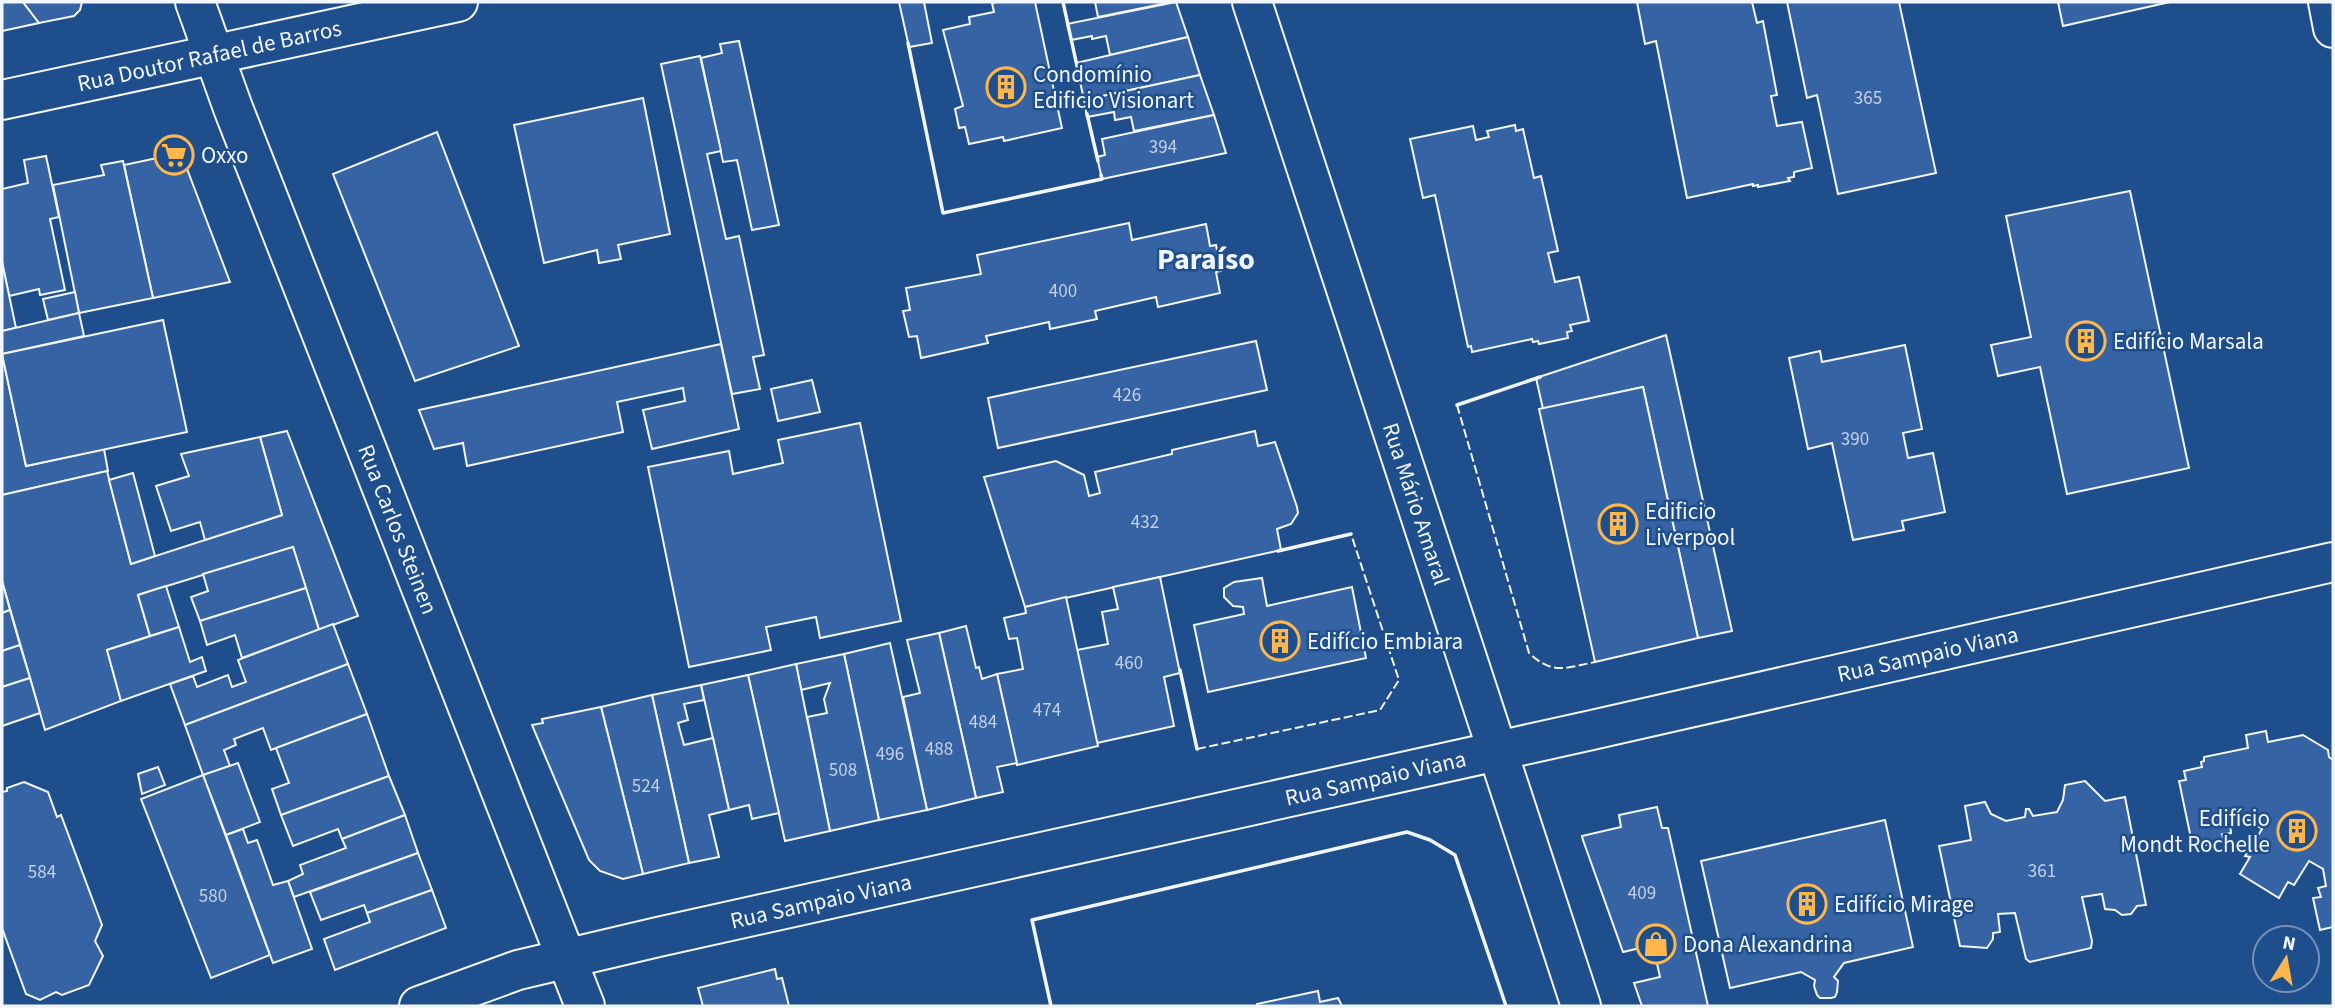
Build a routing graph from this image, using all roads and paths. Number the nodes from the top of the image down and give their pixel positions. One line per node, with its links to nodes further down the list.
1 (195, 2): 6 (street, Rua Carlos Steinen)
2 (458, 2): 6 (street, Rua Doutor Rafael de Barros)
3 (1252, 2): 9 (street, Rua Mário Amaral)
4 (2328, 2): 5 (street)
5 (2333, 27)
6 (214, 53): 7 (street, Rua Doutor Rafael de Barros); 10 (street, Rua Carlos Steinen)
7 (2, 100)
8 (2333, 562): 9 (street, Rua Sampaio Viana)
9 (1498, 751): 10 (street, Rua Sampaio Viana); 13 (street, Rua Mário Amaral)
10 (566, 959): 11 (street, Rua Sampaio Viana); 12 (street, Rua Carlos Steinen)
11 (419, 1006)
12 (585, 1006)
13 (1581, 1006)

